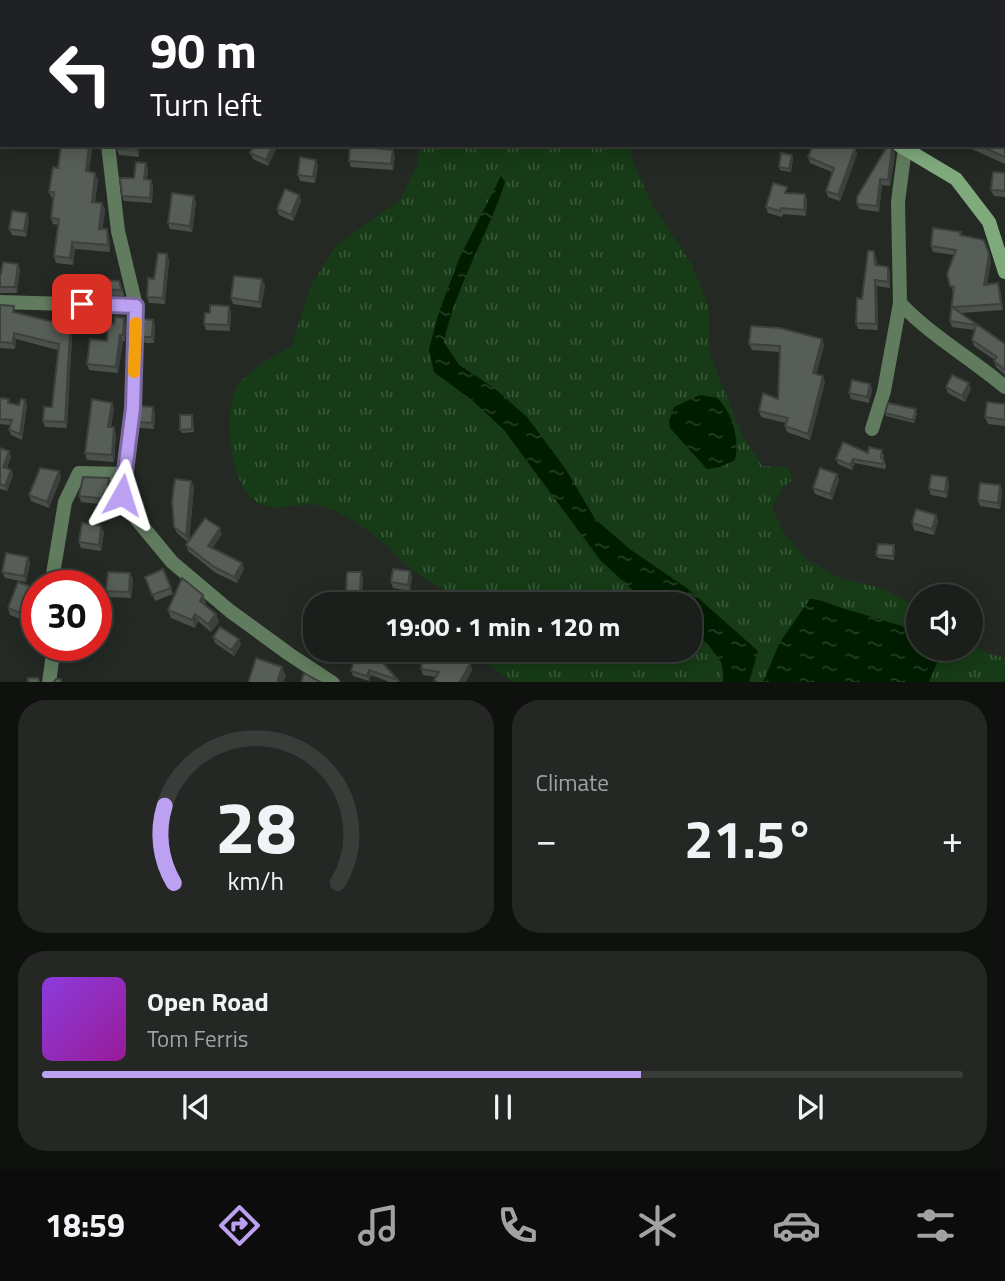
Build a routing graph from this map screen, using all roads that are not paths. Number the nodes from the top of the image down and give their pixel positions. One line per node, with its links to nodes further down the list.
1 (108, 147): 6 (street)
2 (902, 147): 3 (main road); 5 (street)
3 (1005, 272)
4 (0, 302): 6 (street)
5 (900, 303): 7 (street); 8 (street)
6 (136, 306): 9 (street)
7 (1005, 387)
8 (872, 429)
9 (124, 474): 10 (street); 13 (street)
10 (54, 570)
11 (52, 661): 12 (street)
12 (49, 682)
13 (333, 682)

